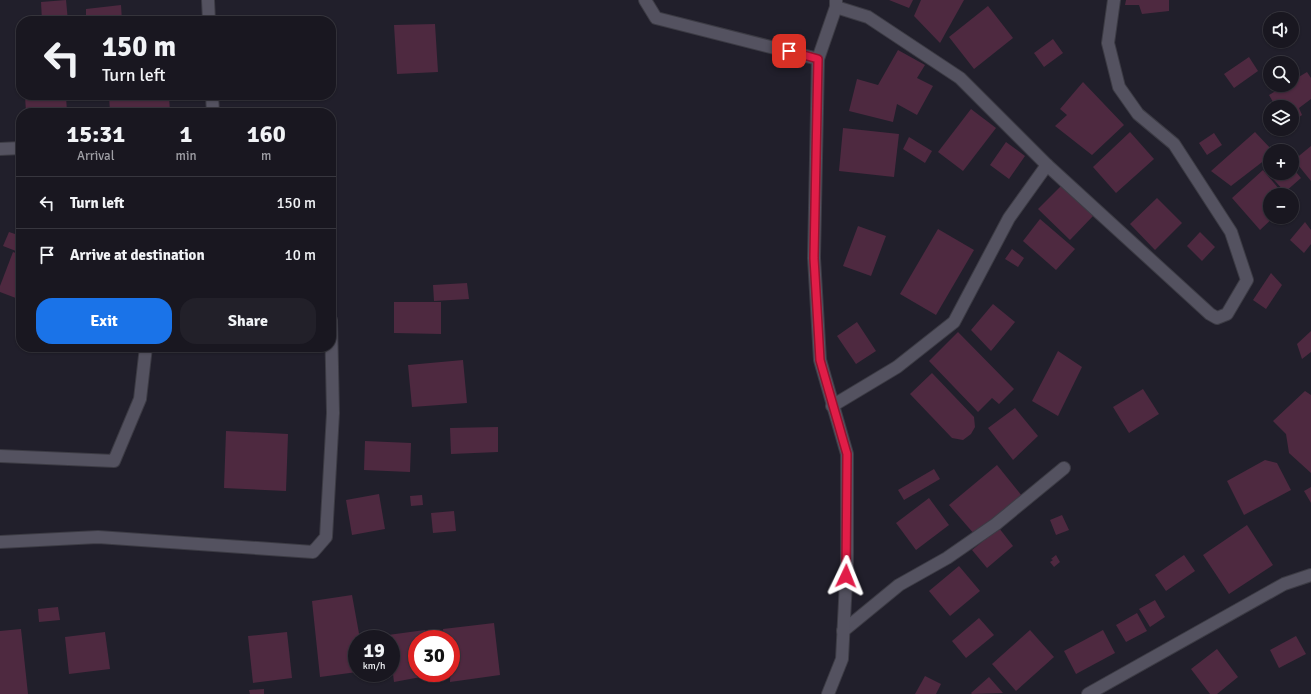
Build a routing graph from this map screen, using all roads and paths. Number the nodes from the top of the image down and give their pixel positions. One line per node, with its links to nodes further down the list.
1 (208, 0): 5 (street)
2 (645, 0): 6 (street)
3 (1114, 0): 9 (street)
4 (836, 4): 6 (street); 9 (street)
5 (209, 16)
6 (818, 59): 12 (street)
7 (16, 148): 8 (street)
8 (0, 149)
9 (1047, 165): 12 (street)
10 (145, 352): 13 (street)
11 (332, 352): 15 (street)
12 (832, 406): 17 (street)
13 (0, 456)
14 (1064, 468): 17 (street)
15 (0, 542)
16 (1311, 575): 19 (street)
17 (843, 632): 18 (street)
18 (828, 694)
19 (1088, 694)

